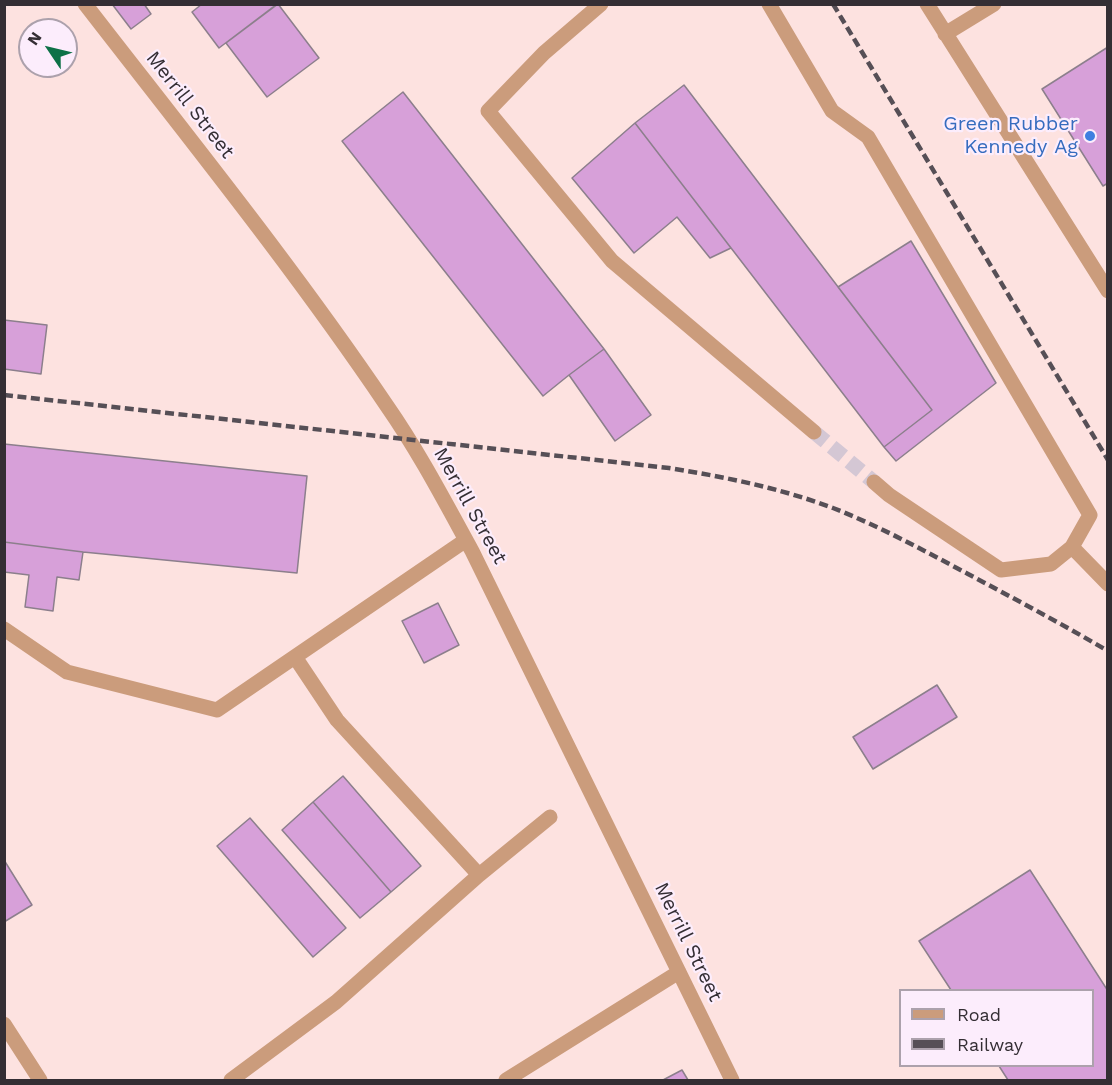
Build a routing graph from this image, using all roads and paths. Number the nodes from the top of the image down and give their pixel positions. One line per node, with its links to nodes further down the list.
1 (85, 4): 10 (street, Merrill Street)
2 (601, 4): 8 (street)
3 (770, 4): 11 (street)
4 (927, 4): 6 (street)
5 (994, 4): 6 (street)
6 (945, 34): 7 (street)
7 (1107, 291)
8 (814, 432)
9 (874, 482): 11 (street)
10 (466, 540): 14 (street); 17 (street, Merrill Street)
11 (1072, 547): 12 (street)
12 (1107, 584)
13 (4, 629): 14 (street)
14 (295, 657): 16 (street)
15 (550, 817): 16 (street)
16 (479, 876): 20 (street)
17 (679, 972): 21 (street); 22 (street, Merrill Street)
18 (4, 1024): 19 (street)
19 (40, 1080)
20 (231, 1080)
21 (506, 1080)
22 (732, 1080)

